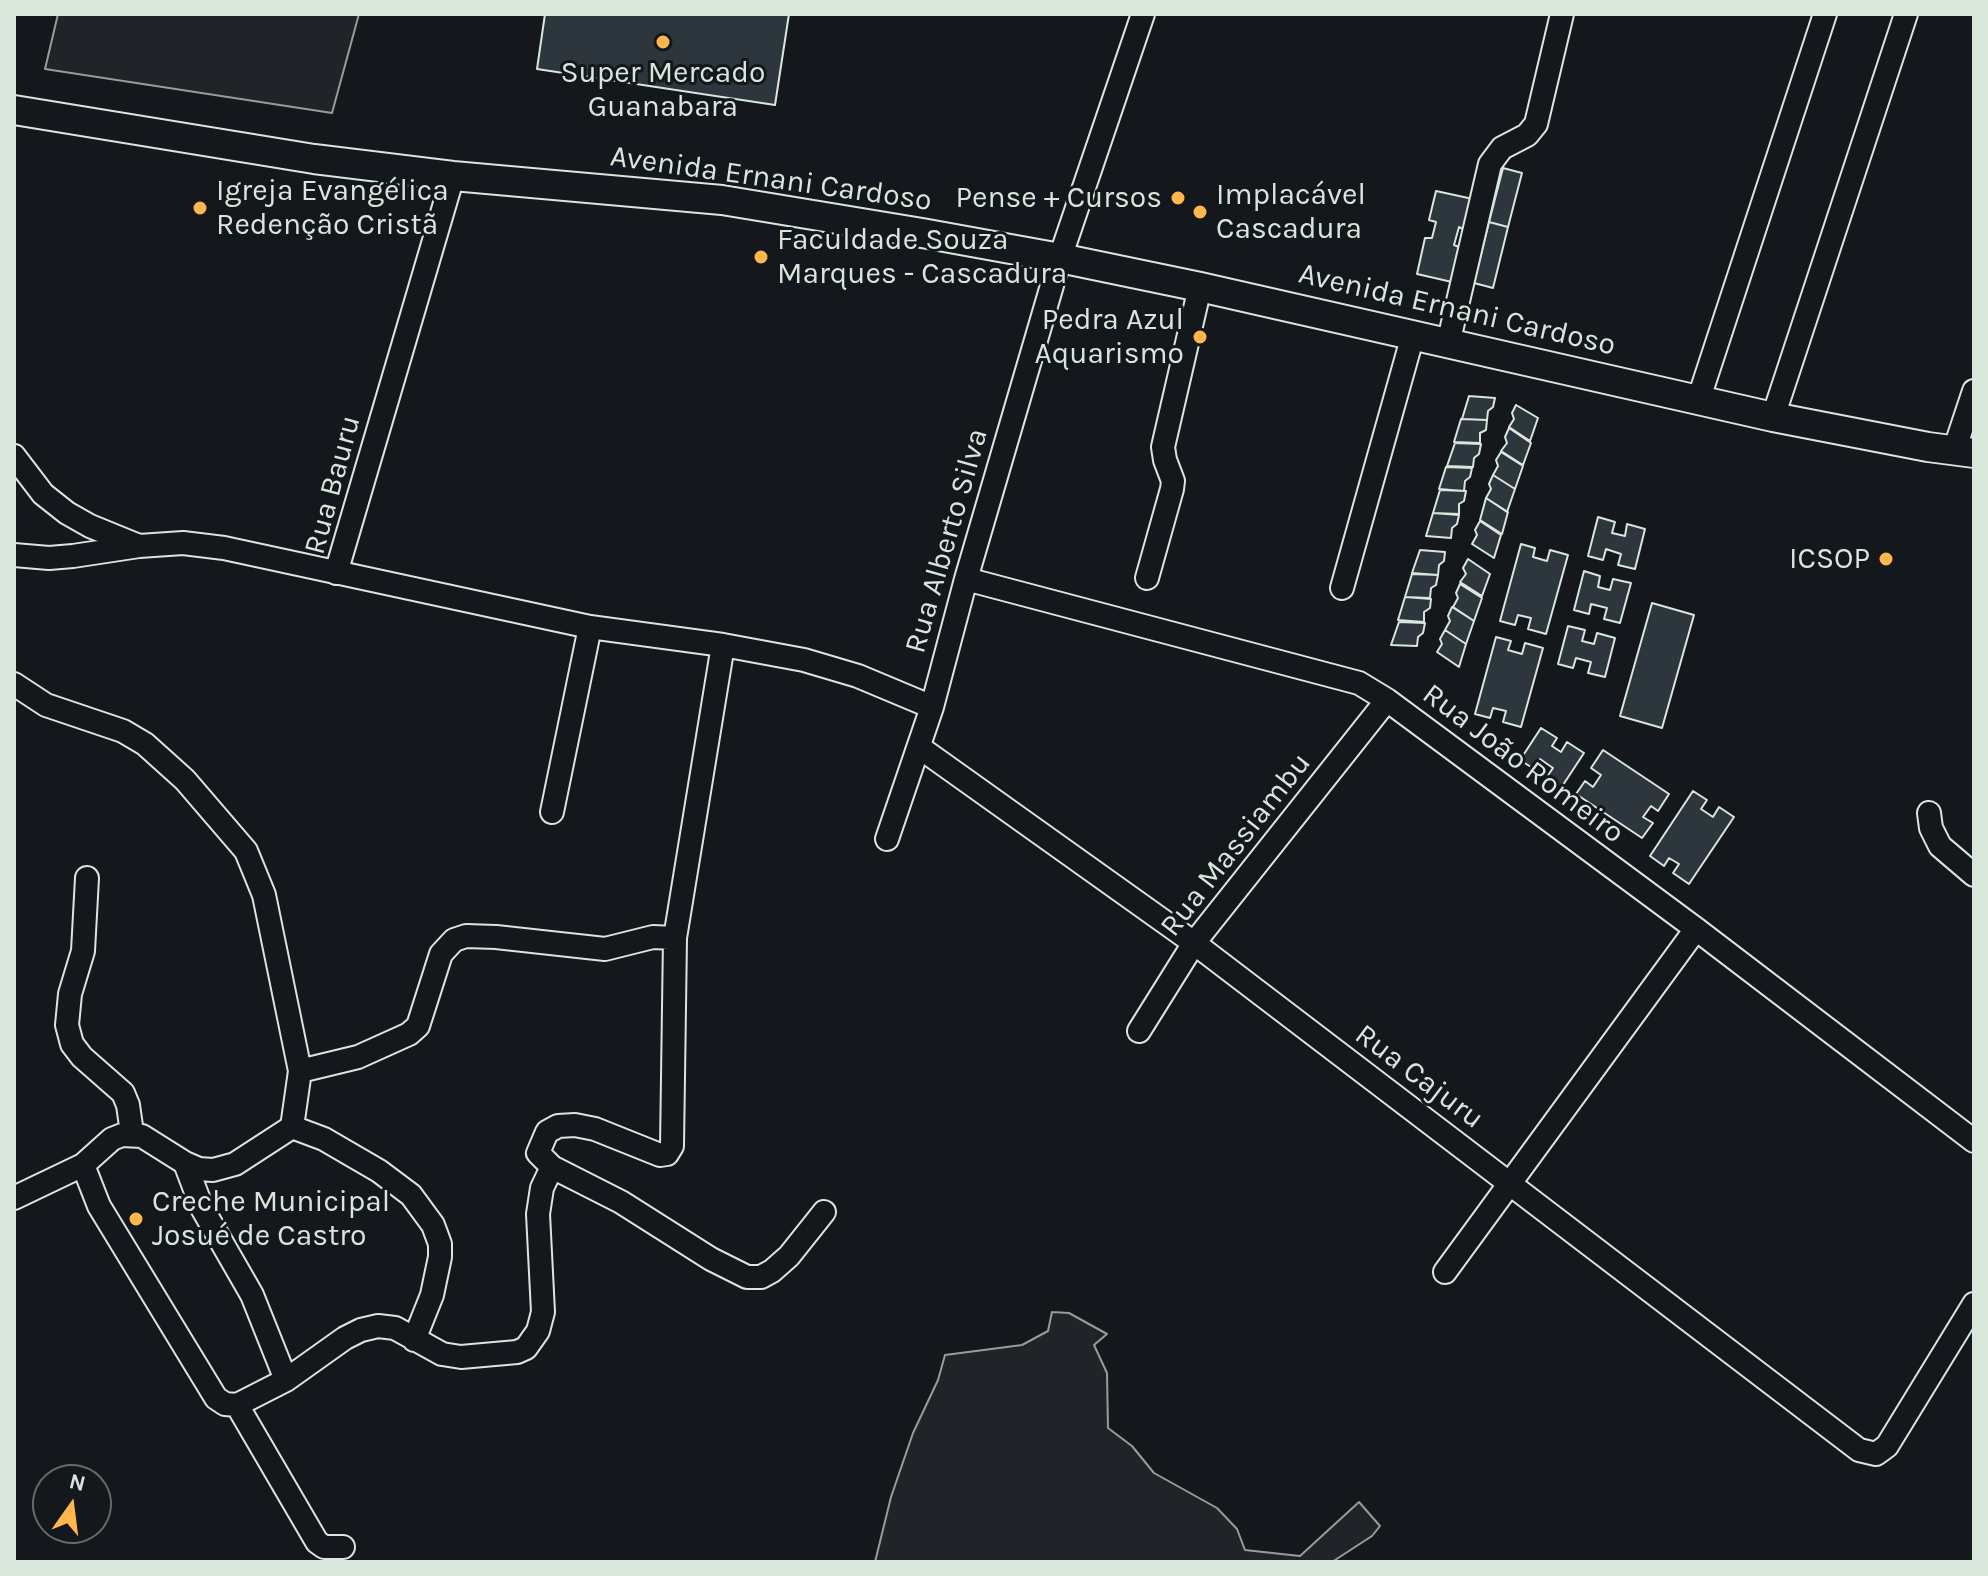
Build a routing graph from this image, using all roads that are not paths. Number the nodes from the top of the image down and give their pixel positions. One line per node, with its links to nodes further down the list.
1 (1143, 14): 7 (street, Rua Alberto Silva)
2 (1562, 14): 10 (street)
3 (1825, 14): 12 (street)
4 (1906, 14): 13 (street)
5 (14, 110): 6 (main road, Avenida Ernani Cardoso)
6 (453, 176): 7 (main road, Avenida Ernani Cardoso); 18 (street, Rua Bauru)
7 (1060, 258): 8 (main road, Avenida Ernani Cardoso); 20 (street, Rua Alberto Silva)
8 (1200, 287): 9 (main road, Avenida Ernani Cardoso); 19 (street)
9 (1413, 335): 10 (main road, Avenida Ernani Cardoso); 21 (street)
10 (1448, 344): 12 (main road, Avenida Ernani Cardoso)
11 (1974, 391): 14 (street)
12 (1699, 398): 13 (main road, Avenida Ernani Cardoso)
13 (1773, 417): 14 (main road, Avenida Ernani Cardoso)
14 (1964, 452)
15 (14, 456): 16 (street)
16 (139, 546): 17 (street); 18 (street)
17 (14, 555)
18 (336, 573): 22 (street, Rua Bauru)
19 (1147, 578)
20 (966, 579): 25 (street, Rua João Romeiro); 26 (street, Rua Alberto Silva)
21 (1342, 588)
22 (590, 627): 23 (street, Rua Bauru); 28 (street)
23 (723, 645): 26 (street, Rua Bauru); 34 (street)
24 (14, 684): 37 (street)
25 (1387, 700): 33 (street, Rua João Romeiro); 35 (street, Rua Massiambu)
26 (932, 707): 27 (street, Rua Alberto Silva)
27 (919, 747): 30 (street, Rua Alberto Silva); 35 (street, Rua Cajuru)
28 (552, 812)
29 (1929, 813): 31 (street)
30 (887, 839)
31 (1974, 875)
32 (87, 878): 39 (street)
33 (1696, 929): 40 (street, Rua João Romeiro); 44 (street)
34 (675, 938): 37 (street); 43 (street)
35 (1194, 943): 36 (street, Rua Massiambu); 44 (street, Rua Cajuru)
36 (1139, 1031)
37 (300, 1071): 38 (street)
38 (292, 1127): 41 (street); 49 (street)
39 (132, 1133): 41 (street); 42 (street)
40 (1974, 1141)
41 (185, 1163): 50 (street)
42 (83, 1165): 45 (street); 51 (street)
43 (552, 1167): 46 (street); 49 (street)
44 (1509, 1184): 47 (street); 48 (street, Rua Cajuru)
45 (14, 1198)
46 (824, 1212)
47 (1445, 1272)
48 (1974, 1304)
49 (414, 1340): 50 (street)
50 (286, 1380): 51 (street)
51 (237, 1405): 52 (street)
52 (343, 1547)

